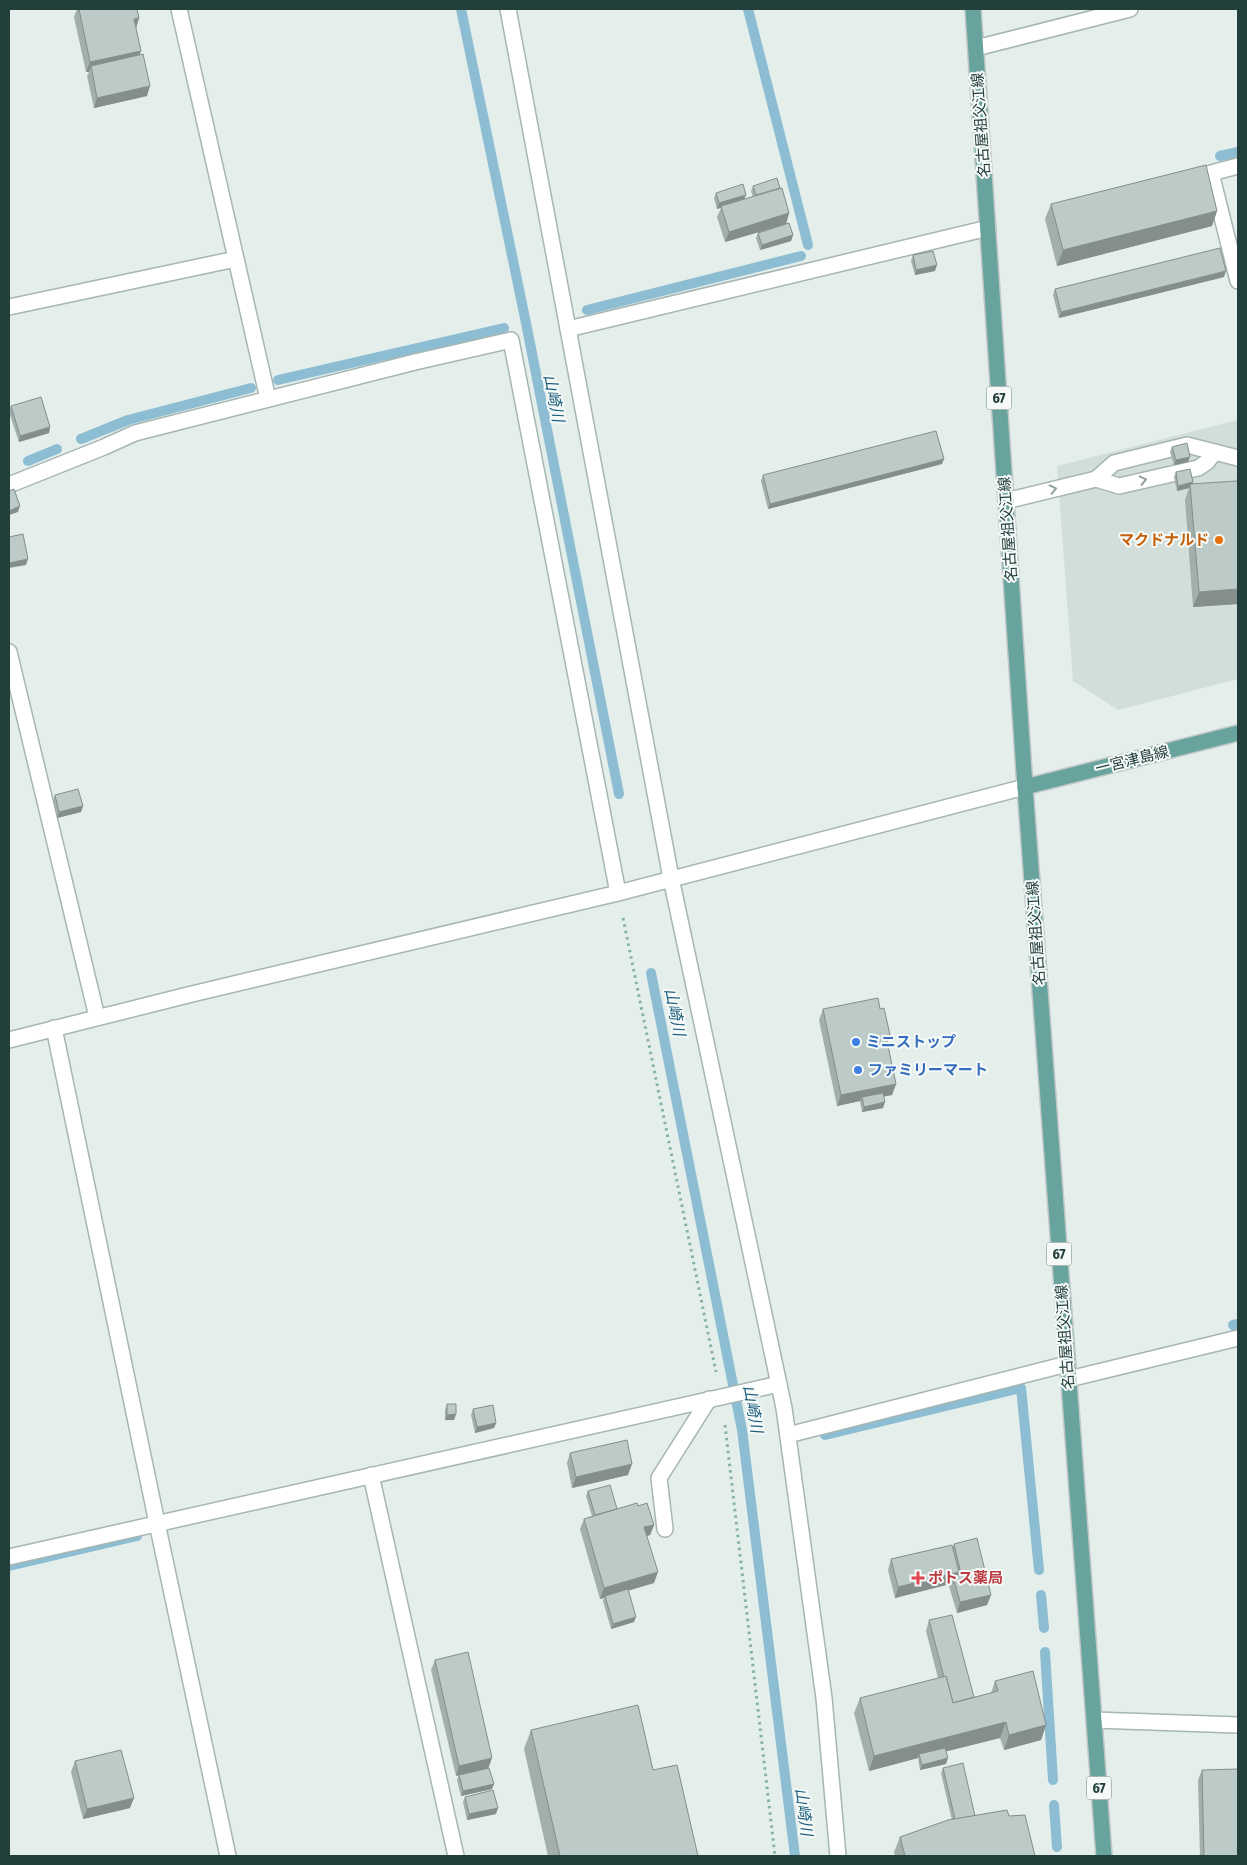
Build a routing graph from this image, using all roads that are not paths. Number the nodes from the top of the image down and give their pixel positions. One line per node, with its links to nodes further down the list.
1 (179, 9): 8 (street)
2 (508, 9): 11 (street)
3 (973, 9): 5 (main road, 名古屋祖父江線 / 67)
4 (1130, 9): 5 (street)
5 (976, 48): 7 (main road, 名古屋祖父江線 / 67)
6 (1238, 166): 9 (street)
7 (988, 228): 11 (street); 17 (main road, 名古屋祖父江線 / 67)
8 (236, 259): 10 (street); 12 (street)
9 (1238, 281)
10 (9, 307)
11 (568, 328): 21 (street)
12 (268, 399): 16 (street); 22 (street)
13 (1214, 453): 14 (street); 15 (street, one-way to 13); 15 (street)
14 (1238, 458)
15 (1096, 479): 17 (street, one-way to 15)
16 (9, 484)
17 (1006, 501): 20 (main road, 名古屋祖父江線 / 67)
18 (9, 652): 23 (street)
19 (1238, 733): 20 (main road, 一宮津島線)
20 (1025, 787): 21 (street); 27 (main road, 名古屋祖父江線 / 67)
21 (671, 878): 22 (street); 28 (street)
22 (618, 893): 23 (street)
23 (97, 1017): 24 (street)
24 (54, 1028): 25 (street); 32 (street)
25 (9, 1040)
26 (1238, 1338): 27 (street)
27 (1068, 1371): 30 (street); 35 (main road, 名古屋祖父江線 / 67)
28 (779, 1384): 29 (street); 30 (street)
29 (709, 1399): 31 (street); 33 (street)
30 (788, 1435): 39 (street)
31 (371, 1475): 32 (street); 38 (street)
32 (157, 1523): 34 (street); 37 (street)
33 (665, 1529)
34 (9, 1557)
35 (1094, 1720): 36 (street); 40 (main road, 名古屋祖父江線 / 67)
36 (1238, 1725)
37 (228, 1856)
38 (456, 1856)
39 (838, 1856)
40 (1104, 1856)

